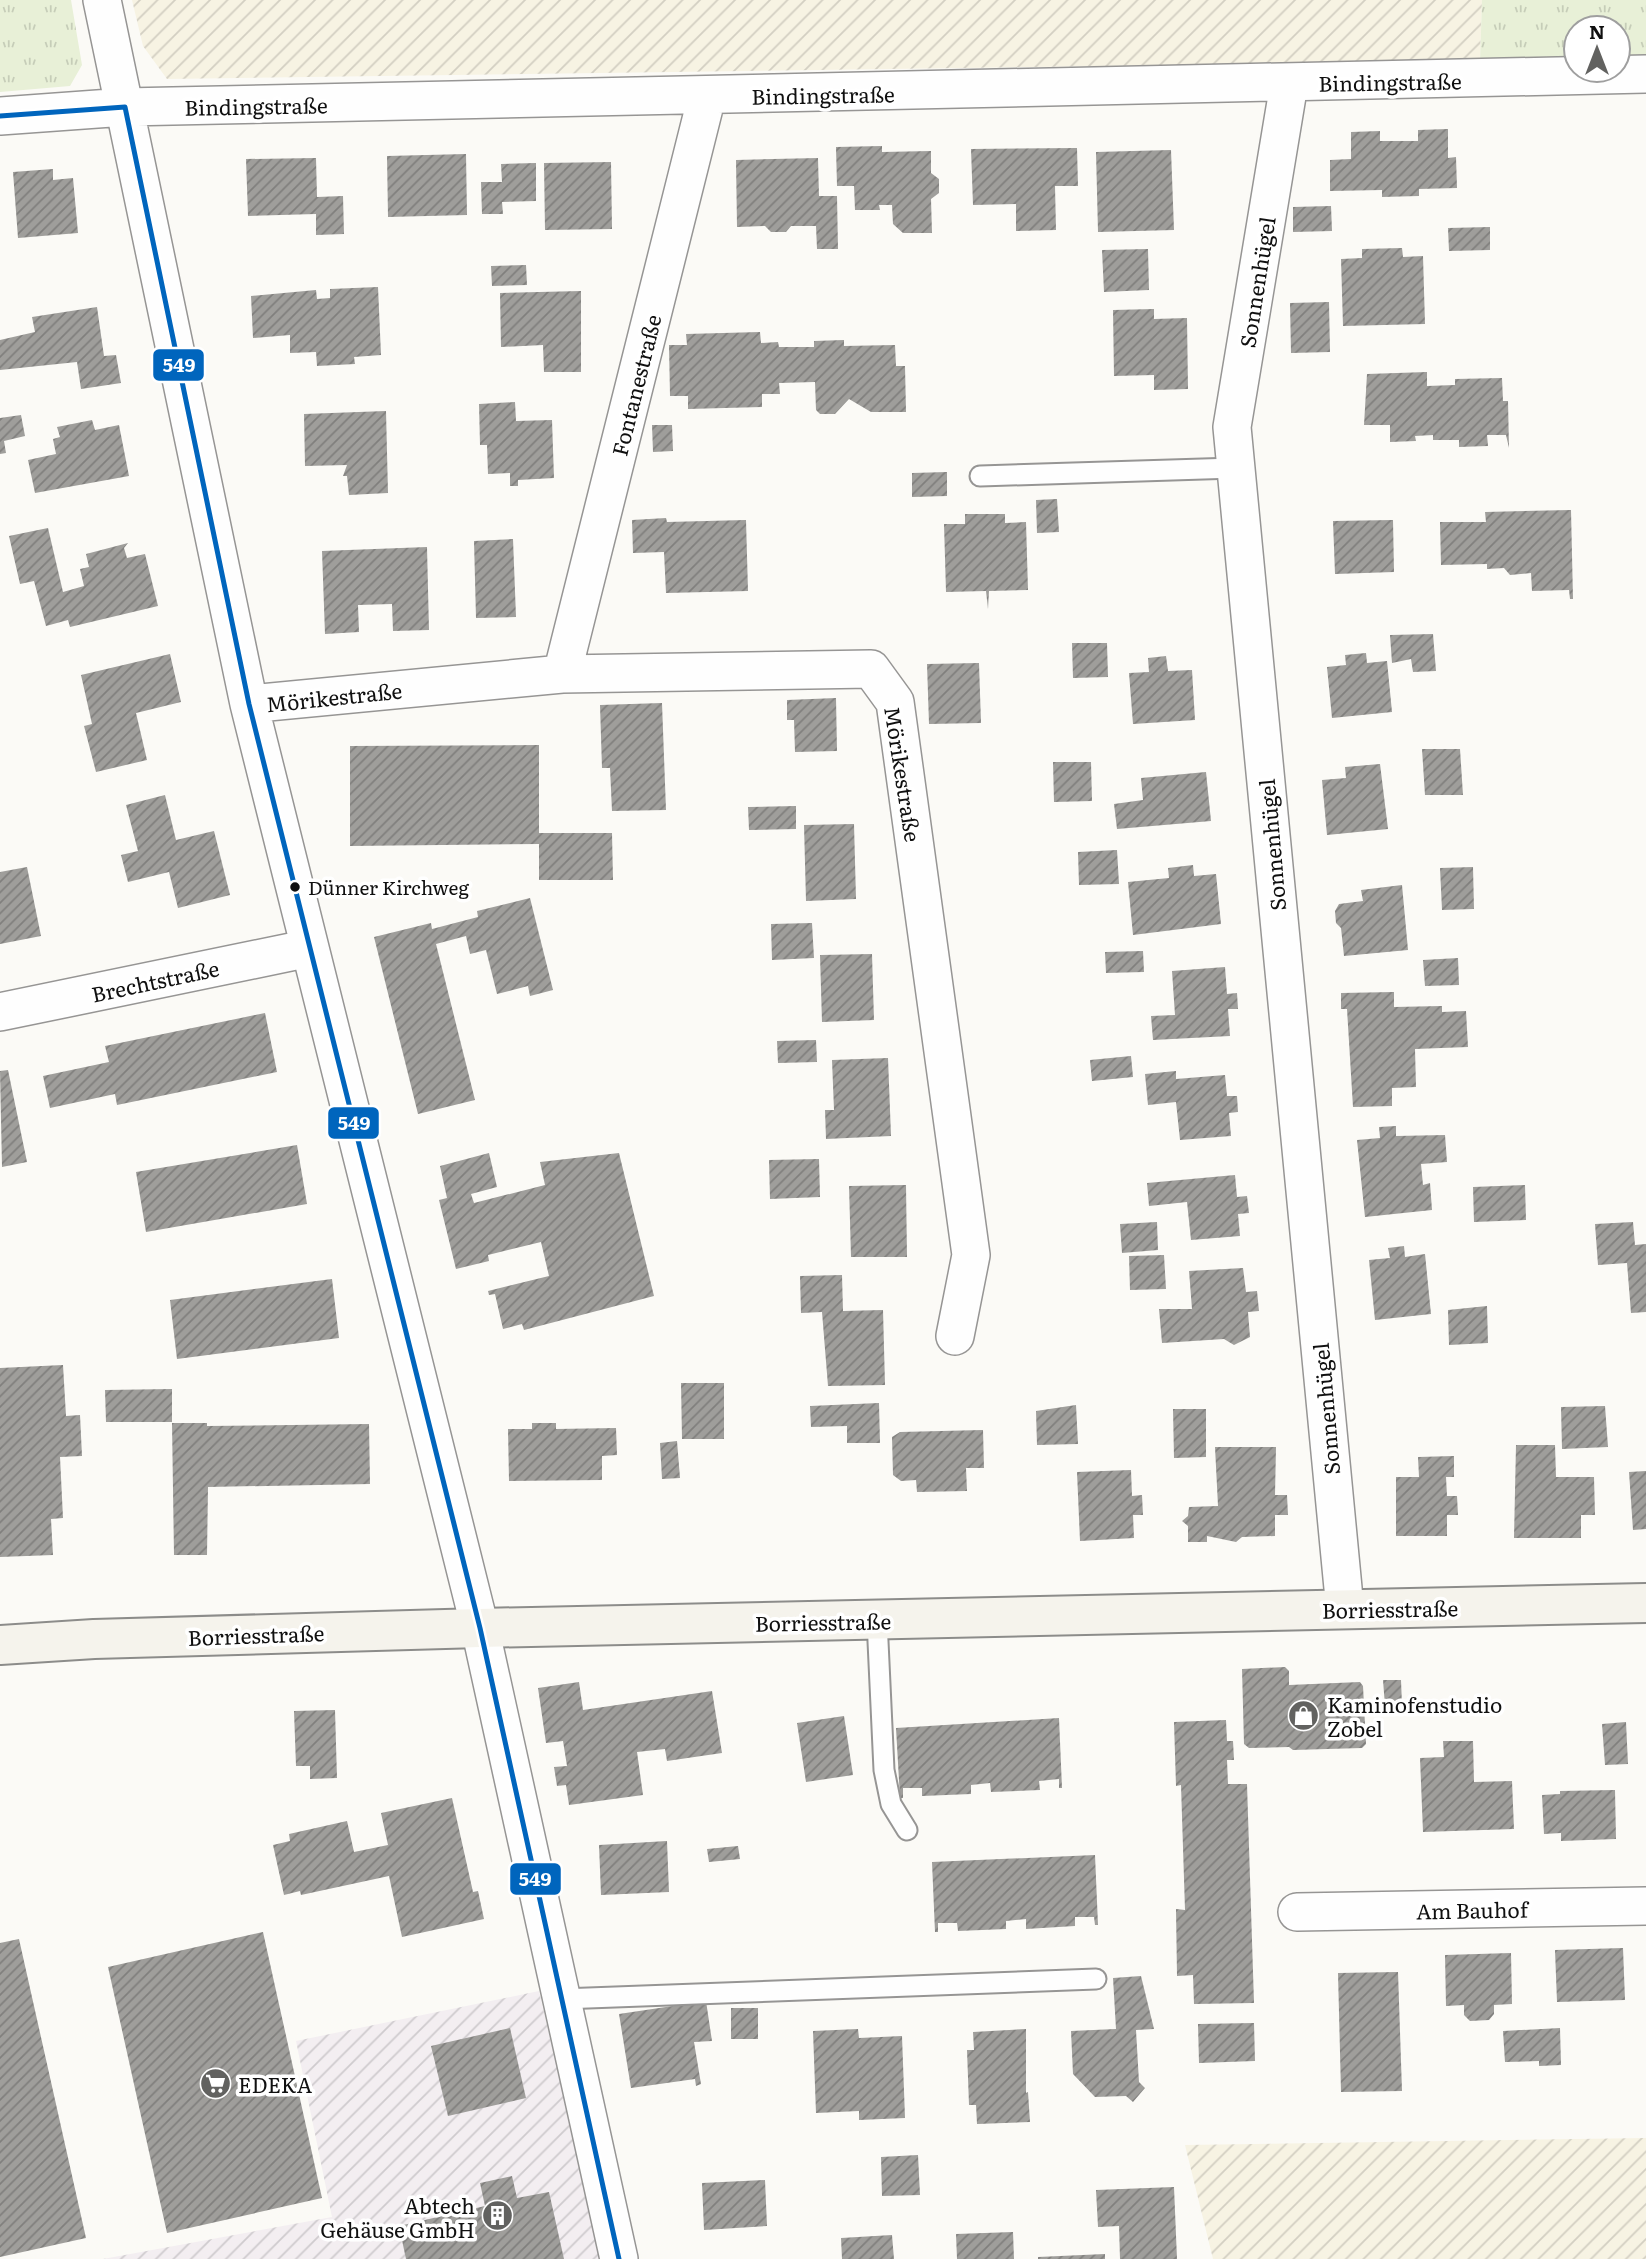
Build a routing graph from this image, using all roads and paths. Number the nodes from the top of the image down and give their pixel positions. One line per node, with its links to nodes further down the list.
1 (102, 0): 5 (street)
2 (1646, 75): 3 (street, Bindingstraße)
3 (1289, 83): 4 (street, Bindingstraße); 7 (street, Sonnenhügel)
4 (707, 96): 5 (street, Bindingstraße); 9 (street, Fontanestraße)
5 (125, 107): 6 (street, Bindingstraße); 10 (street)
6 (0, 116)
7 (1235, 468): 8 (lane); 15 (street, Sonnenhügel)
8 (980, 476)
9 (562, 674): 10 (street, Mörikestraße); 13 (street, Mörikestraße)
10 (249, 704): 11 (street)
11 (310, 948): 12 (street, Brechtstraße); 17 (street)
12 (0, 1012)
13 (955, 1336)
14 (1646, 1603): 15 (main road, Borriesstraße)
15 (1345, 1609): 16 (main road, Borriesstraße)
16 (877, 1620): 17 (main road, Borriesstraße); 19 (lane)
17 (480, 1628): 18 (main road, Borriesstraße); 23 (street)
18 (0, 1645)
19 (907, 1830)
20 (1646, 1906): 21 (street, Am Bauhof)
21 (1297, 1912)
22 (1096, 1979): 23 (lane)
23 (561, 1999): 24 (street)
24 (619, 2259)

